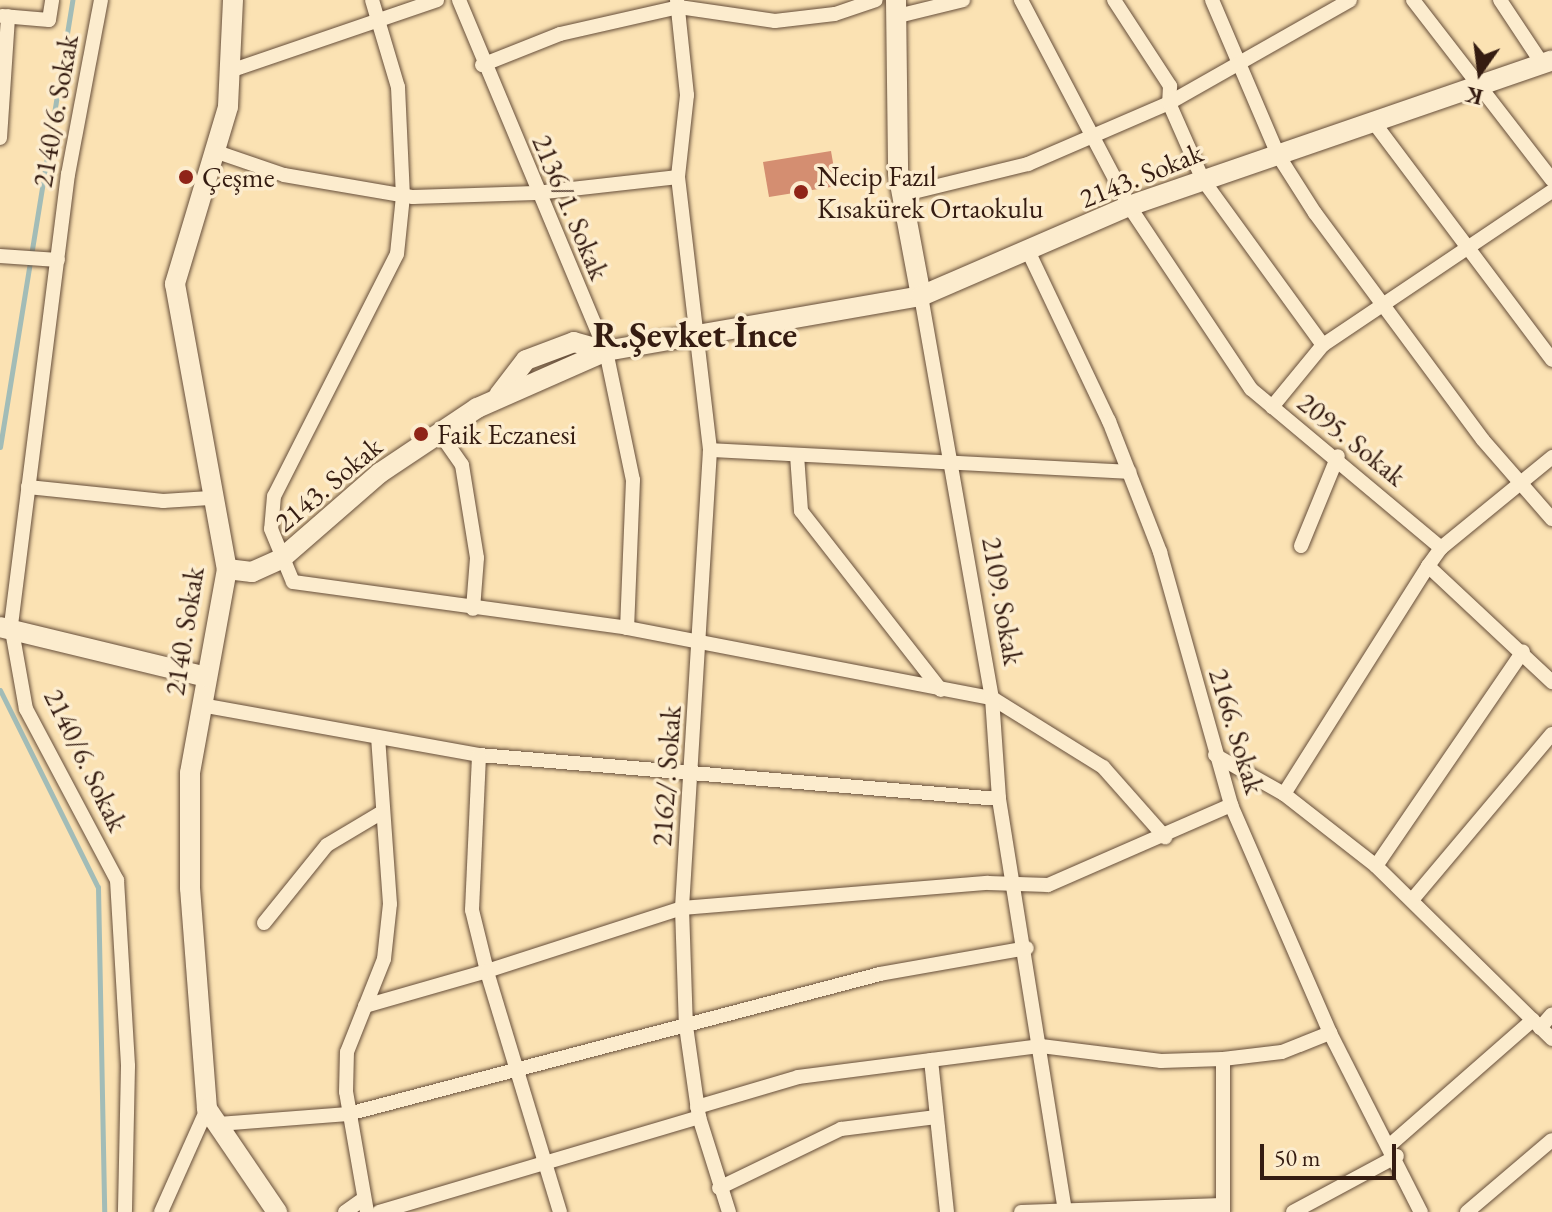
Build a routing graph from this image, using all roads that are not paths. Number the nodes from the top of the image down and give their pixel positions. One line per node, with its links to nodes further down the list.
1 (52, 0): 17 (street)
2 (101, 0): 41 (street, 2140/6. Sokak)
3 (233, 0): 22 (main road, 2140. Sokak)
4 (372, 0): 18 (street)
5 (437, 0): 18 (street)
6 (459, 0): 20 (street, 2136/1. Sokak)
7 (876, 0): 15 (street)
8 (963, 0): 16 (street)
9 (1021, 0): 26 (street, 2095. Sokak)
10 (1114, 0): 24 (street)
11 (1212, 0): 21 (street)
12 (1350, 0): 21 (street)
13 (1413, 0): 23 (street)
14 (1500, 0): 19 (street)
15 (678, 3): 20 (street); 30 (street, 2162/. Sokak)
16 (897, 8): 35 (main road, 2109. Sokak)
17 (4, 16): 27 (street)
18 (379, 23): 22 (street); 36 (street)
19 (1546, 61): 23 (main road, 2143. Sokak)
20 (482, 65): 34 (street, 2136/1. Sokak)
21 (1239, 70): 24 (street); 29 (street)
22 (230, 71): 28 (main road, 2140. Sokak)
23 (1481, 80): 25 (main road, 2143. Sokak); 32 (street)
24 (1169, 103): 26 (street); 31 (street)
25 (1372, 120): 29 (main road, 2143. Sokak); 38 (street)
26 (1097, 133): 35 (street); 37 (street, 2095. Sokak)
27 (0, 138)
28 (217, 152): 36 (street); 58 (main road, 2140. Sokak)
29 (1278, 155): 31 (main road, 2143. Sokak); 43 (street)
30 (678, 177): 34 (street); 44 (street, 2162/. Sokak)
31 (1203, 180): 37 (main road, 2143. Sokak); 45 (street)
32 (1552, 180)
33 (1552, 191): 38 (street)
34 (536, 193): 36 (street); 46 (street, 2136/1. Sokak)
35 (901, 195): 42 (main road, 2109. Sokak)
36 (403, 196): 62 (street)
37 (1129, 206): 39 (main road, 2143. Sokak); 48 (street, 2095. Sokak)
38 (1463, 249): 43 (street); 47 (street)
39 (1030, 255): 42 (main road, 2143. Sokak); 55 (street, 2166. Sokak)
40 (3, 256): 41 (street)
41 (58, 260): 57 (street, 2140/6. Sokak)
42 (921, 296): 44 (main road, 2143. Sokak); 54 (street, 2109. Sokak)
43 (1379, 303): 45 (street); 56 (street)
44 (695, 339): 46 (main road, 2143. Sokak); 50 (street, 2162/. Sokak)
45 (1323, 345): 48 (street)
46 (606, 351): 49 (main road, 2143. Sokak); 67 (street, 2136/1. Sokak)
47 (1552, 360)
48 (1272, 407): 52 (street, 2095. Sokak)
49 (439, 432): 62 (main road, 2143. Sokak); 65 (street)
50 (710, 450): 51 (street); 68 (street, 2162/. Sokak)
51 (797, 455): 54 (street); 72 (street)
52 (1338, 456): 60 (street); 61 (street, 2095. Sokak)
53 (1552, 457): 56 (street)
54 (951, 466): 55 (street); 73 (street, 2109. Sokak)
55 (1129, 472): 78 (street, 2166. Sokak)
56 (1520, 482): 59 (street); 61 (street)
57 (28, 487): 58 (street); 66 (street, 2140/6. Sokak)
58 (210, 498): 64 (main road, 2140. Sokak)
59 (1552, 519)
60 (1301, 546)
61 (1441, 548): 63 (street)
62 (281, 559): 64 (main road, 2143. Sokak); 65 (street)
63 (1428, 566): 69 (street); 80 (street)
64 (227, 569): 70 (main road, 2140. Sokak)
65 (473, 609): 67 (street)
66 (5, 626): 70 (main road); 113 (street, 2140/6. Sokak)
67 (627, 628): 68 (street)
68 (702, 643): 72 (street); 79 (street, 2162/. Sokak)
69 (1523, 651): 71 (street); 85 (street)
70 (206, 677): 74 (main road, 2140. Sokak)
71 (1552, 682)
72 (941, 690): 73 (street)
73 (992, 698): 81 (street, 2109. Sokak); 84 (street)
74 (201, 705): 76 (street); 104 (main road, 2140. Sokak)
75 (1552, 734): 87 (street)
76 (378, 737): 77 (street); 83 (street)
77 (479, 755): 79 (street); 91 (street)
78 (1215, 755): 80 (street); 82 (street, 2166. Sokak)
79 (692, 773): 81 (street); 88 (street, 2162/. Sokak)
80 (1284, 794): 85 (street)
81 (999, 799): 86 (street, 2109. Sokak)
82 (1231, 805): 84 (street); 96 (street, 2166. Sokak)
83 (379, 814): 89 (street); 92 (street)
84 (1165, 837): 86 (street)
85 (1376, 866): 87 (street)
86 (1012, 887): 88 (street); 90 (street, 2109. Sokak)
87 (1412, 900): 94 (street)
88 (682, 908): 91 (street); 95 (street, 2162/. Sokak)
89 (264, 923)
90 (1027, 948): 95 (street); 98 (street, 2109. Sokak)
91 (487, 971): 92 (street); 101 (street)
92 (365, 1006): 103 (street)
93 (1552, 1014): 94 (street)
94 (1536, 1024): 97 (street); 107 (street)
95 (686, 1026): 101 (street); 102 (street, 2162/. Sokak)
96 (1330, 1033): 99 (street); 107 (street, 2166. Sokak)
97 (1552, 1039)
98 (1041, 1046): 99 (street); 100 (street); 112 (street, 2109. Sokak)
99 (1223, 1059): 111 (street)
100 (931, 1060): 102 (street); 105 (street)
101 (520, 1064): 103 (street); 108 (street)
102 (698, 1112): 108 (street); 109 (street, 2162/. Sokak)
103 (348, 1114): 104 (street); 110 (street)
104 (213, 1116): 114 (street); 115 (main road, 2140. Sokak)
105 (936, 1117): 109 (street); 120 (street)
106 (1552, 1140): 124 (street)
107 (1394, 1151): 122 (street); 123 (street, 2166. Sokak)
108 (545, 1159): 117 (street); 118 (street)
109 (719, 1188): 119 (street, 2162/. Sokak)
110 (364, 1207): 116 (street)
111 (1222, 1209): 112 (street)
112 (1065, 1211): 121 (street)
113 (125, 1212)
114 (161, 1212)
115 (277, 1212)
116 (345, 1212)
117 (379, 1212)
118 (560, 1212)
119 (729, 1212)
120 (947, 1212)
121 (1021, 1212)
122 (1293, 1212)
123 (1421, 1212)
124 (1467, 1212)

